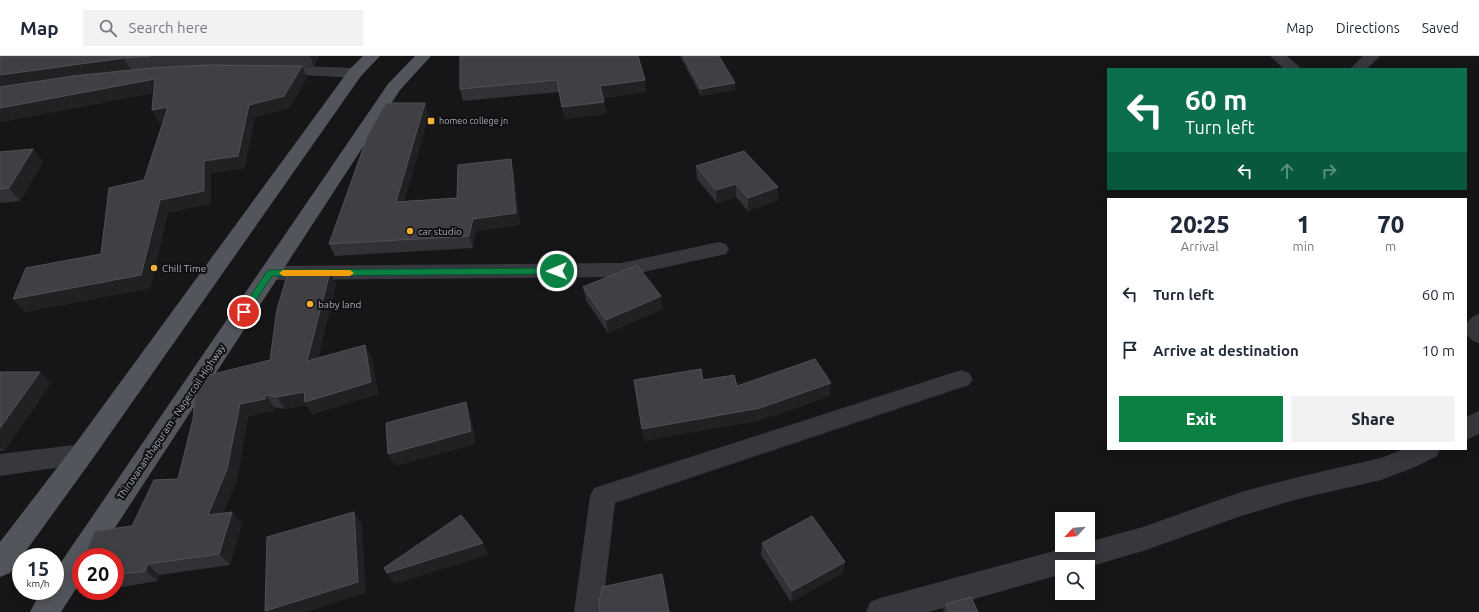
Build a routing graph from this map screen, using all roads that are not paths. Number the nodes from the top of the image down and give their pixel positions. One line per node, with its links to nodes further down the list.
1 (372, 56): 8 (main road)
2 (423, 56): 10 (main road, Thiruvananthapuram - Nagercoil Highway)
3 (1278, 56): 5 (street)
4 (1372, 56): 6 (street)
5 (1293, 68)
6 (1359, 68)
7 (260, 71): 8 (street)
8 (355, 73): 17 (main road)
9 (719, 249): 10 (street)
10 (270, 273): 20 (main road, Thiruvananthapuram - Nagercoil Highway)
11 (1479, 322): 12 (street)
12 (1479, 336)
13 (961, 379): 21 (street)
14 (1479, 421): 15 (street)
15 (1467, 429)
16 (1426, 450): 22 (street)
17 (82, 454): 18 (street); 19 (main road)
18 (0, 465)
19 (0, 564)
20 (44, 612)
21 (588, 612)
22 (880, 612)

